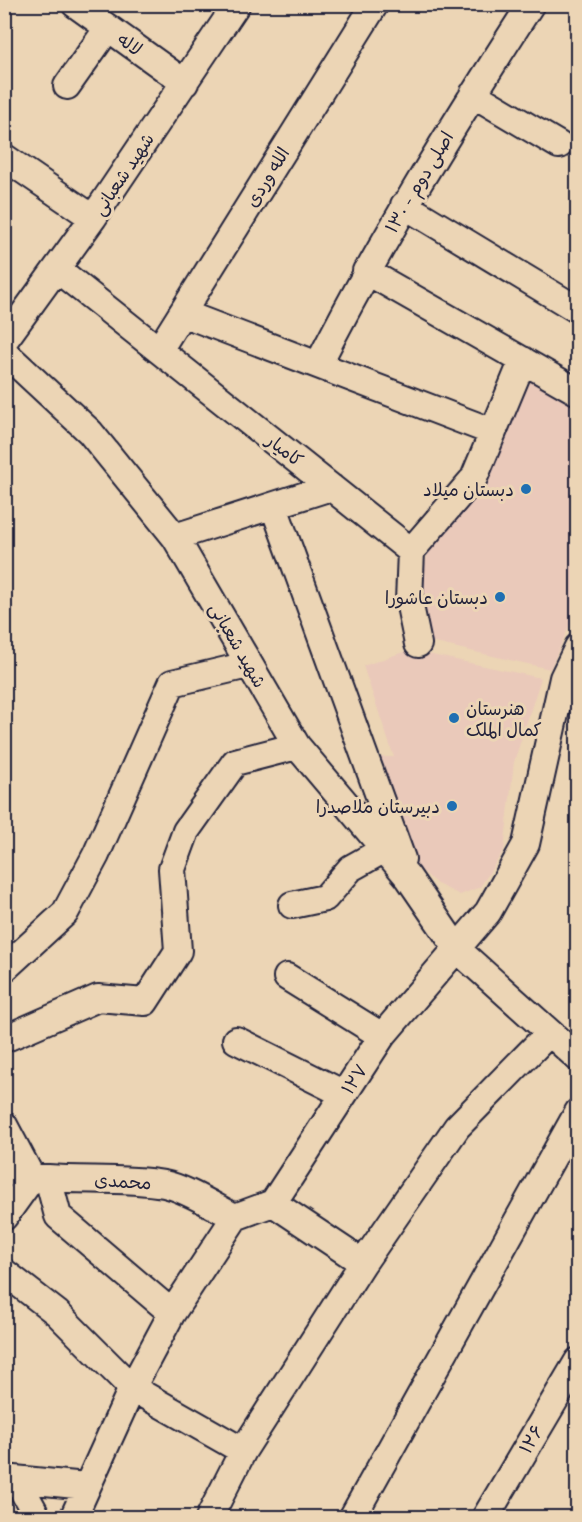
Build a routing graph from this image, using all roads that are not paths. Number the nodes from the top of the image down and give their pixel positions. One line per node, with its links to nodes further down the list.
1 (75, 4): 5 (street, لاله)
2 (237, 4): 6 (street, شهید شعبانی)
3 (375, 4): 16 (street, الله وردی)
4 (531, 4): 8 (street, اصلی دوم - ۱۳۰)
5 (108, 28): 6 (street, لاله); 7 (street)
6 (185, 83): 12 (street, شهید شعبانی)
7 (67, 86)
8 (472, 94): 9 (street); 11 (street, اصلی دوم - ۱۳۰)
9 (559, 145)
10 (4, 157): 12 (street)
11 (404, 205): 14 (street, اصلی دوم - ۱۳۰); 15 (street)
12 (93, 218): 13 (street, شهید شعبانی)
13 (57, 269): 17 (street, شهید شعبانی); 18 (street, کامیار)
14 (366, 271): 20 (street); 21 (street, اصلی دوم - ۱۳۰)
15 (578, 310)
16 (182, 313): 18 (street, الله وردی); 21 (street)
17 (8, 328)
18 (159, 350): 24 (street, کامیار)
19 (4, 352): 26 (street, شهید شعبانی)
20 (523, 360): 22 (street); 23 (street)
21 (318, 365): 23 (street)
22 (578, 393)
23 (493, 432): 27 (street)
24 (331, 487): 25 (street); 27 (street, کامیار)
25 (274, 507): 26 (street); 33 (street)
26 (175, 537): 30 (street, شهید شعبانی)
27 (411, 551): 28 (street)
28 (418, 644)
29 (578, 647): 35 (street, ۱۲۷)
30 (248, 665): 31 (street, شهید شعبانی); 36 (street)
31 (297, 746): 32 (street, شهید شعبانی); 40 (street)
32 (385, 849): 33 (street, شهید شعبانی); 34 (street)
33 (408, 877): 35 (street, شهید شعبانی)
34 (292, 905)
35 (458, 950): 38 (street, شهید شعبانی); 39 (street, ۱۲۷)
36 (4, 969)
37 (287, 977): 39 (street)
38 (549, 1033): 42 (street, شهید شعبانی); 51 (street)
39 (382, 1036): 43 (street, ۱۲۷)
40 (4, 1039)
41 (236, 1040): 43 (street)
42 (578, 1058)
43 (344, 1094): 48 (street, ۱۲۷)
44 (578, 1112): 62 (street)
45 (4, 1125): 47 (street)
46 (4, 1171): 47 (street, محمدی)
47 (40, 1178): 49 (street); 50 (street, محمدی); 53 (street)
48 (273, 1203): 50 (street); 51 (street)
49 (4, 1217)
50 (235, 1217): 53 (street)
51 (363, 1263): 56 (street)
52 (4, 1272): 55 (street)
53 (171, 1313): 55 (street)
54 (578, 1361): 63 (street, ۱۲۶)
55 (132, 1388): 56 (street); 58 (street)
56 (243, 1451): 61 (street)
57 (11, 1479): 58 (street); 59 (street)
58 (86, 1486): 60 (street)
59 (38, 1518)
60 (73, 1518)
61 (209, 1518)
62 (352, 1518)
63 (485, 1518)

